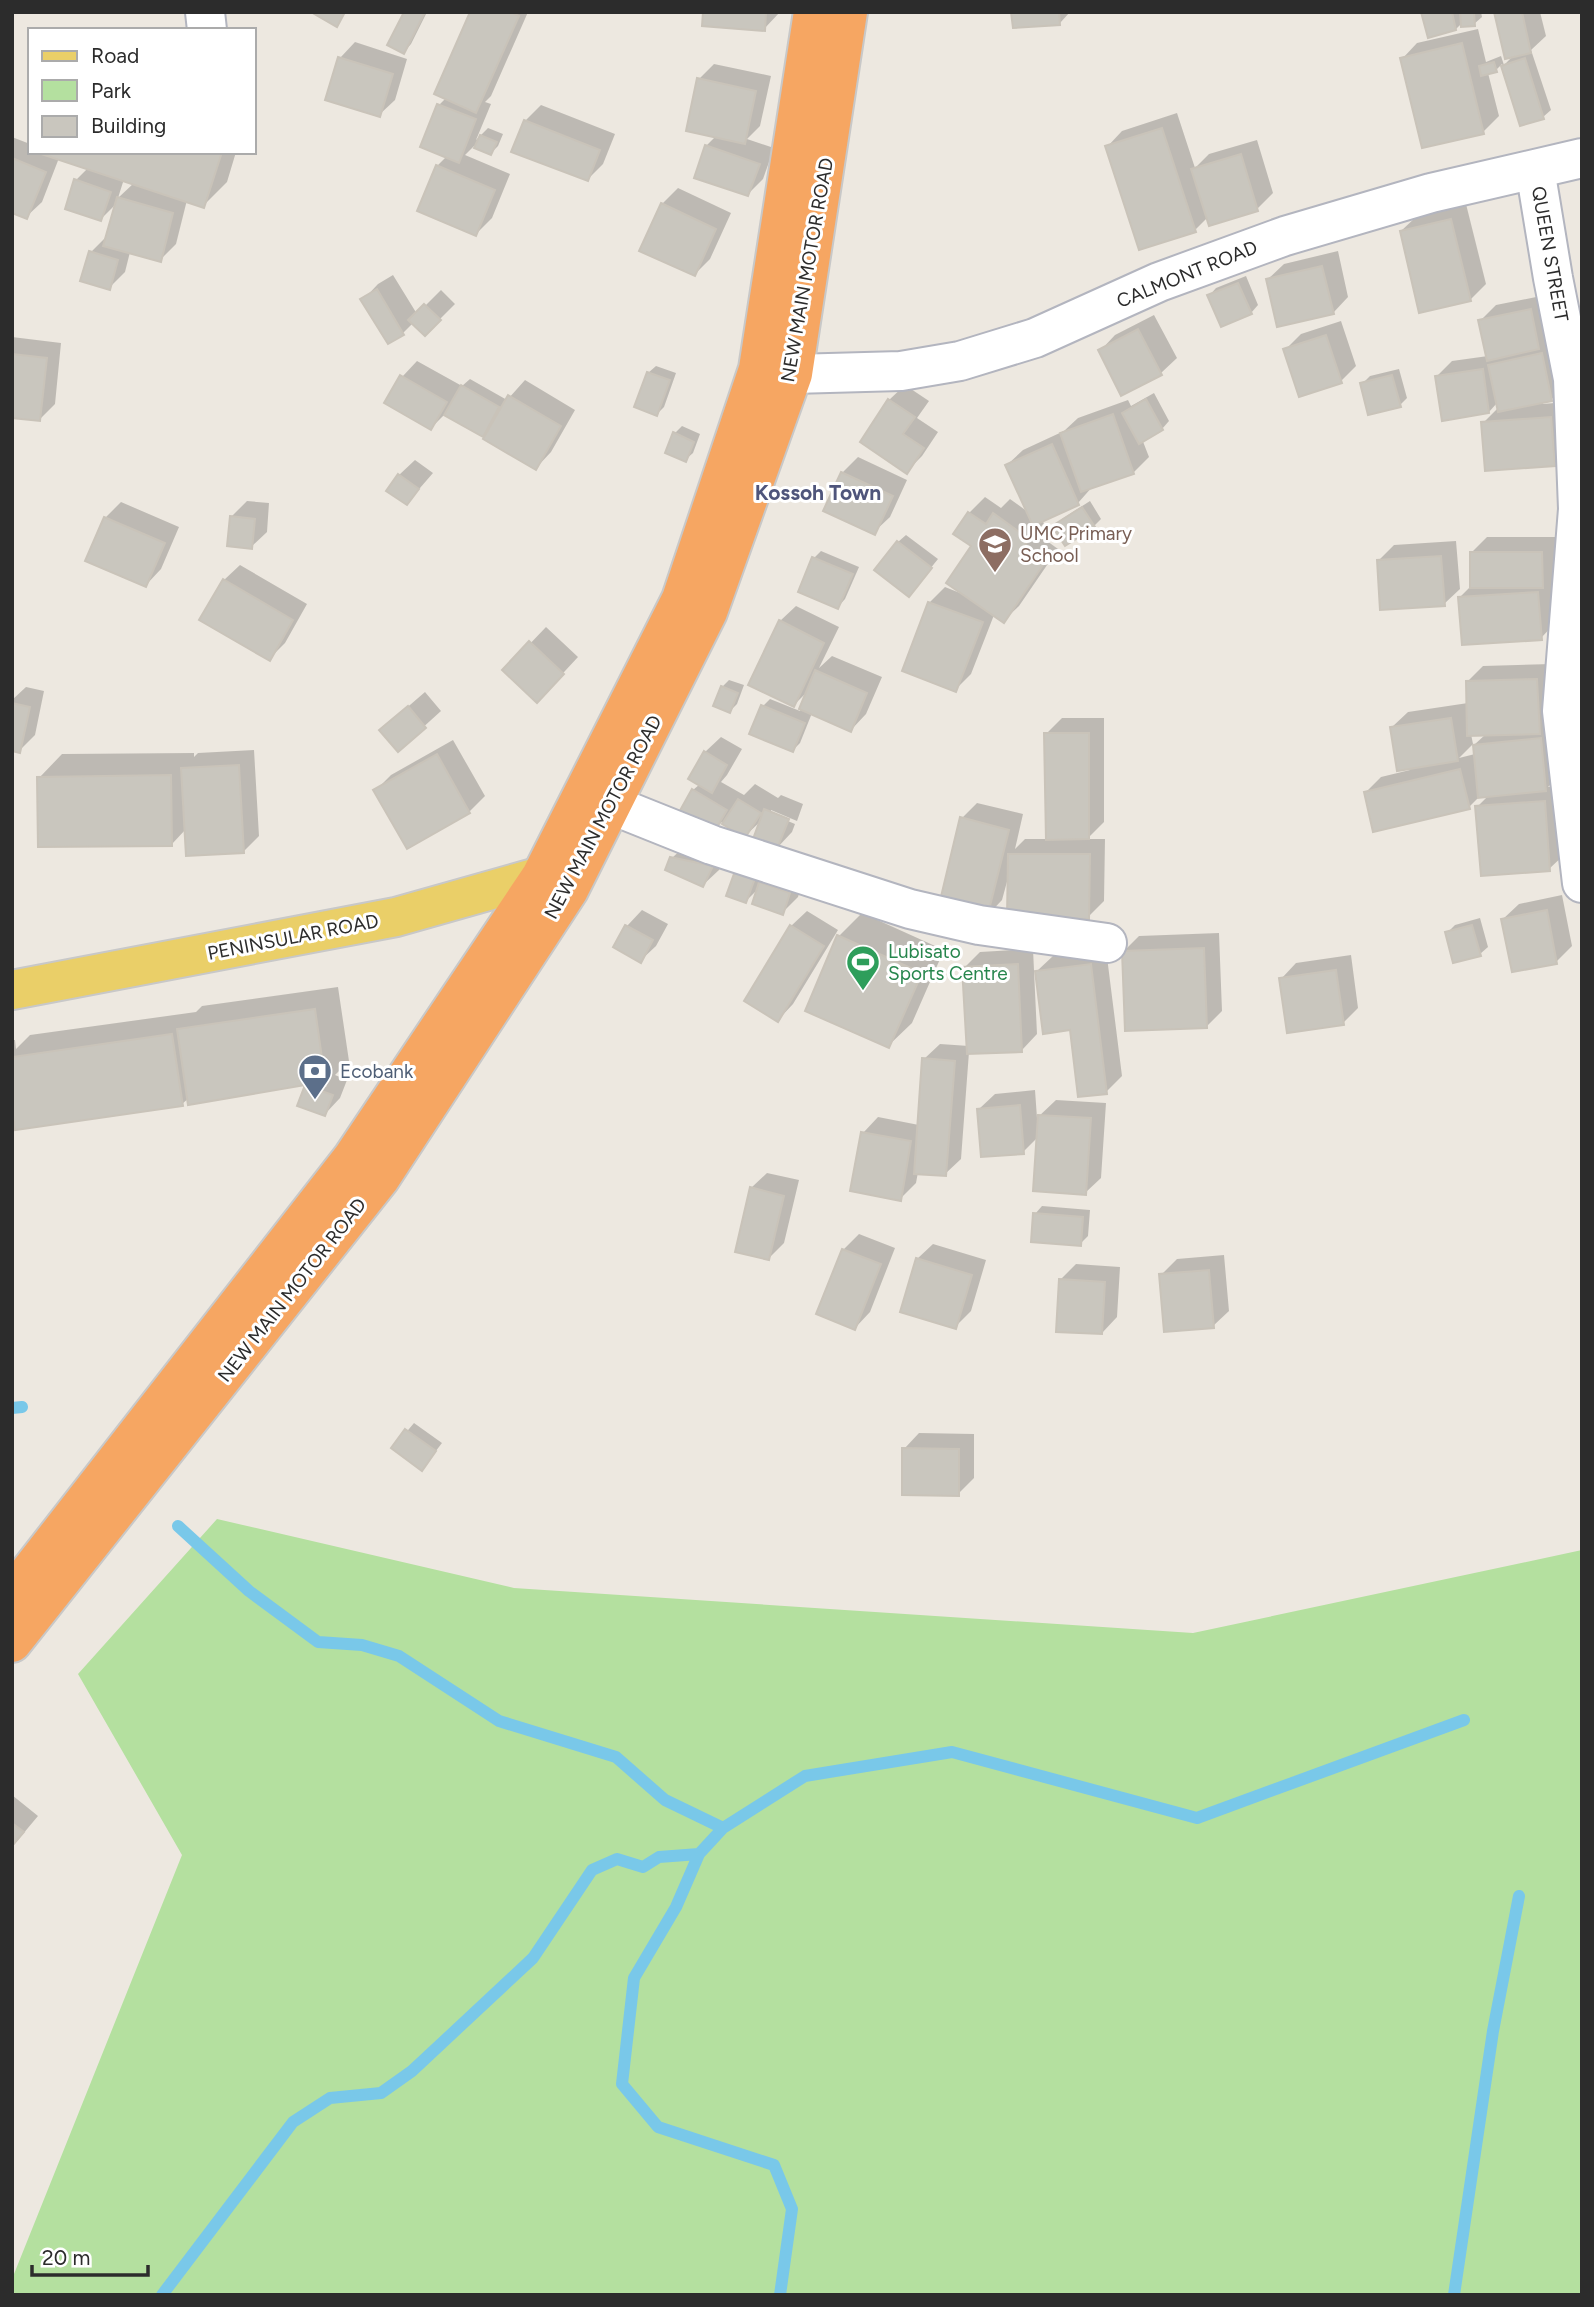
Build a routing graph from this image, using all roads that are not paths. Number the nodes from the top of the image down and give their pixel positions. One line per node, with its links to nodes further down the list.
1 (813, 12): 7 (highway, NEW MAIN MOTOR ROAD)
2 (848, 12): 5 (highway, NEW MAIN MOTOR ROAD)
3 (1582, 158): 4 (street, CALMONT ROAD)
4 (1535, 169): 5 (street, CALMONT ROAD); 8 (street, QUEEN STREET)
5 (793, 374): 6 (highway, NEW MAIN MOTOR ROAD)
6 (612, 805): 7 (highway, NEW MAIN MOTOR ROAD); 9 (street)
7 (555, 883): 10 (main road, PENINSULAR ROAD); 11 (highway, NEW MAIN MOTOR ROAD); 12 (highway, NEW MAIN MOTOR ROAD)
8 (1582, 883)
9 (1107, 943)
10 (12, 990)
11 (12, 1594)
12 (12, 1643)

